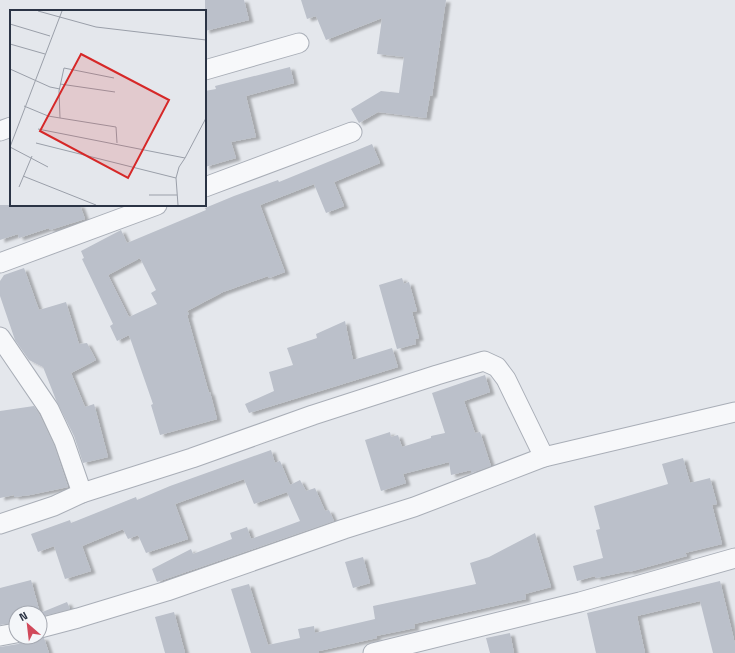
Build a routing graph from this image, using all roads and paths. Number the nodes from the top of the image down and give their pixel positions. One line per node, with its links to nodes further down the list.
1 (299, 43): 2 (street)
2 (206, 70)
3 (10, 127): 4 (street)
4 (0, 131)
5 (352, 132): 6 (street)
6 (206, 187)
7 (154, 206): 8 (street)
8 (0, 263)
9 (0, 337): 12 (street)
10 (735, 412): 11 (street)
11 (544, 457): 12 (street); 15 (street)
12 (82, 493): 13 (street)
13 (0, 524)
14 (735, 558): 16 (street)
15 (48, 626)
16 (373, 653)

